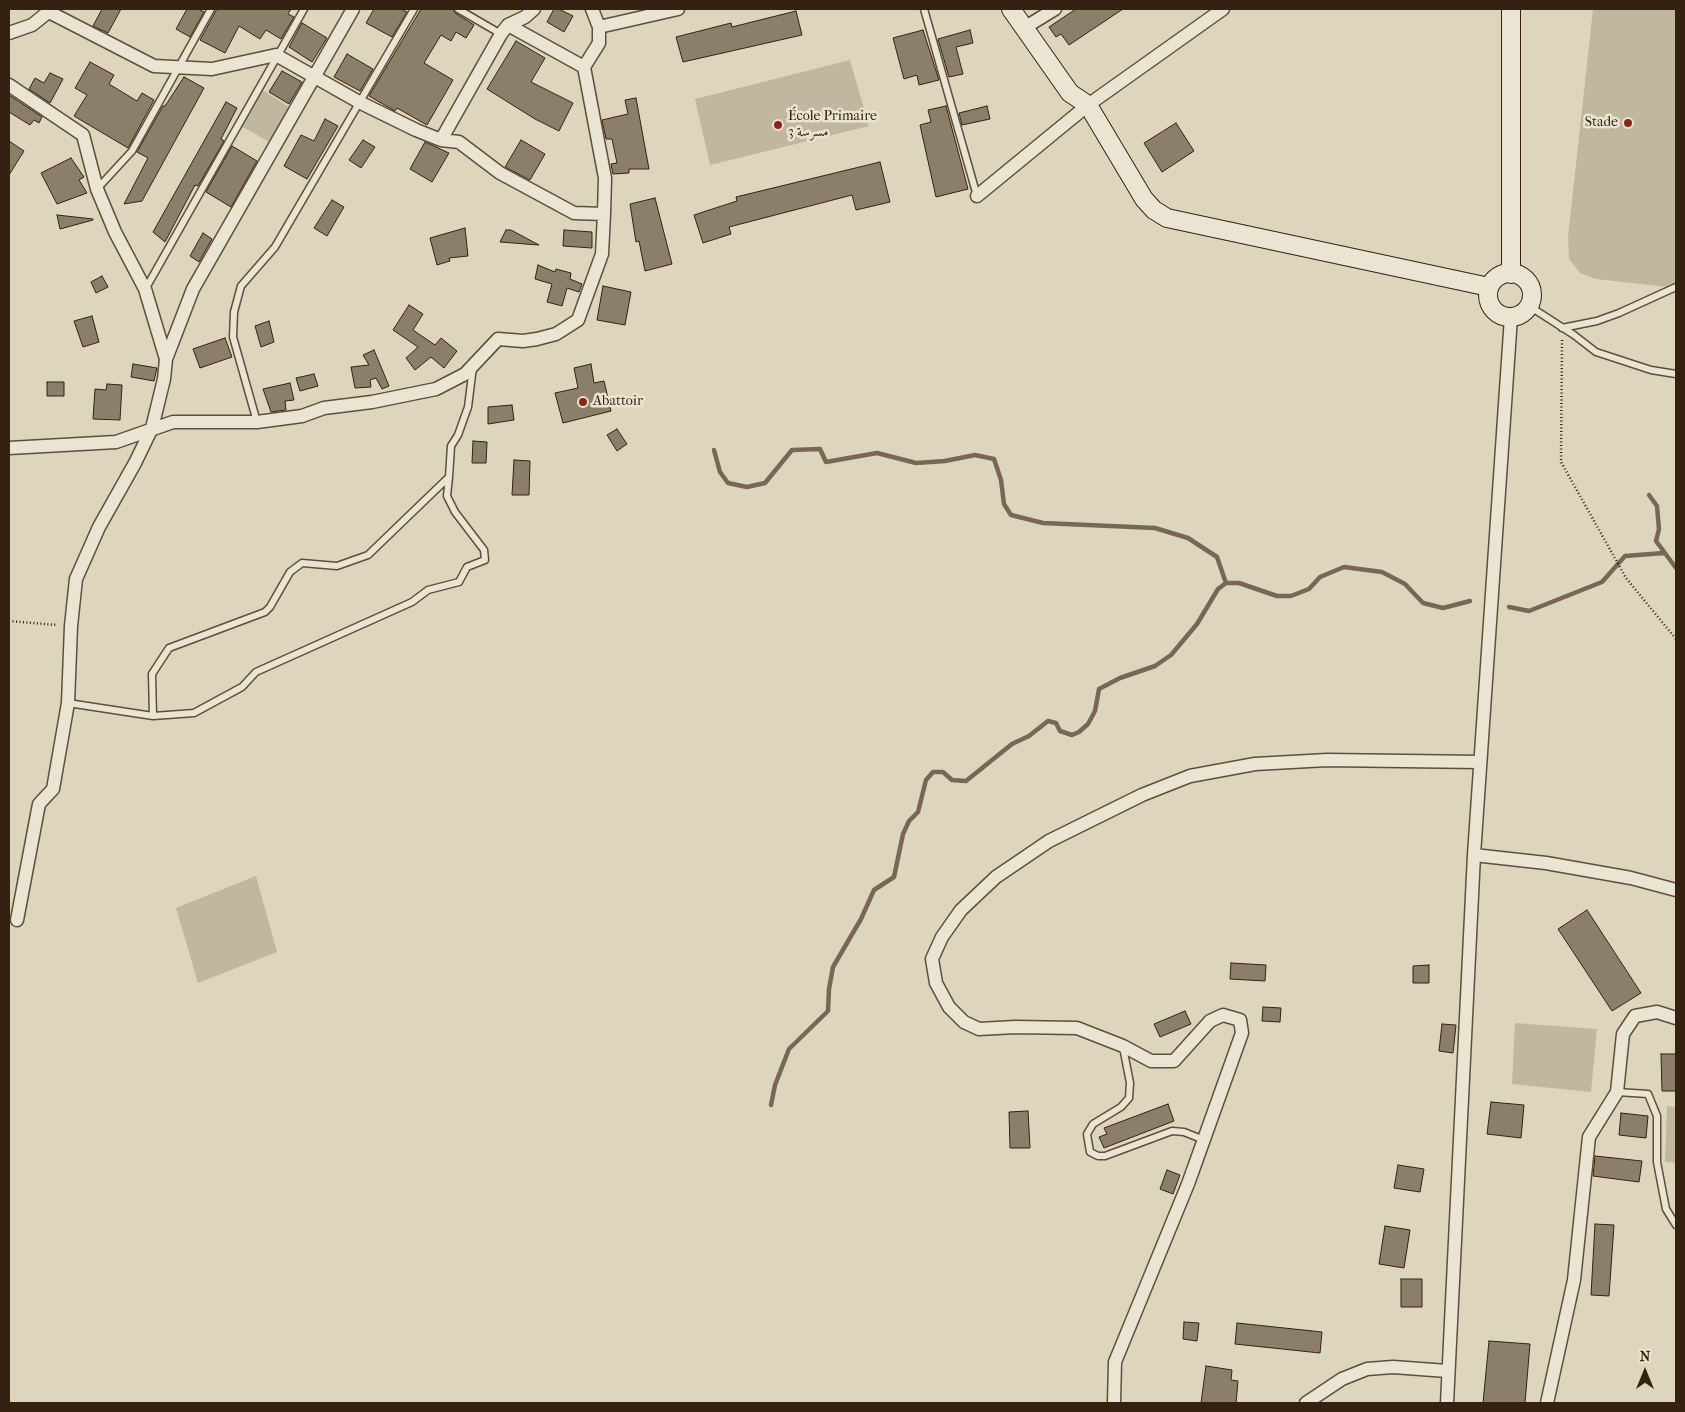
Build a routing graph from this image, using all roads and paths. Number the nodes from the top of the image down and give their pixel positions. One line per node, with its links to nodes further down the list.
1 (211, 9): 21 (lane)
2 (304, 9): 19 (lane)
3 (353, 9): 22 (street)
4 (414, 9): 24 (lane)
5 (458, 9): 17 (lane)
6 (534, 9): 17 (street)
7 (592, 9): 15 (street)
8 (678, 9): 15 (street)
9 (924, 9): 28 (lane)
10 (1011, 9): 16 (street)
11 (1055, 9): 16 (street)
12 (1511, 9): 30 (street)
13 (51, 10): 18 (street); 21 (street)
14 (1220, 10): 25 (street)
15 (599, 27): 20 (street)
16 (1024, 28): 25 (street)
17 (505, 30): 20 (street); 26 (street)
18 (9, 33)
19 (276, 55): 21 (street); 22 (street); 33 (lane)
20 (584, 67): 29 (street)
21 (177, 68): 27 (lane)
22 (315, 77): 24 (street); 37 (street)
23 (9, 85): 27 (street)
24 (359, 102): 26 (street); 40 (lane)
25 (1088, 105): 28 (street); 31 (street)
26 (441, 140): 29 (street)
27 (97, 189): 33 (street)
28 (977, 196)
29 (604, 214): 38 (street)
30 (1511, 274): 31 (street); 34 (street)
31 (1489, 287): 35 (street)
32 (1676, 287): 36 (lane)
33 (145, 289): 37 (street)
34 (1528, 306): 35 (street); 36 (lane)
35 (1511, 317): 49 (street)
36 (1562, 328): 39 (lane); 46 (path)
37 (166, 359): 41 (street)
38 (473, 367): 40 (street); 43 (lane)
39 (1676, 374)
40 (257, 422): 41 (street)
41 (152, 428): 42 (street); 45 (street)
42 (9, 448)
43 (449, 477): 48 (lane); 48 (lane)
44 (9, 621): 45 (path)
45 (71, 626): 47 (street)
46 (1676, 639)
47 (68, 702): 48 (lane); 52 (street)
48 (153, 716)
49 (1480, 762): 50 (street); 54 (street)
50 (1474, 855): 51 (street); 58 (street)
51 (1676, 890)
52 (17, 920)
53 (1676, 1018): 55 (street)
54 (1123, 1046): 56 (lane); 56 (street)
55 (1617, 1092): 57 (lane); 62 (street)
56 (1204, 1140): 59 (street)
57 (1676, 1225)
58 (1447, 1370): 60 (street); 61 (street)
59 (1114, 1403)
60 (1306, 1403)
61 (1447, 1403)
62 (1547, 1403)

